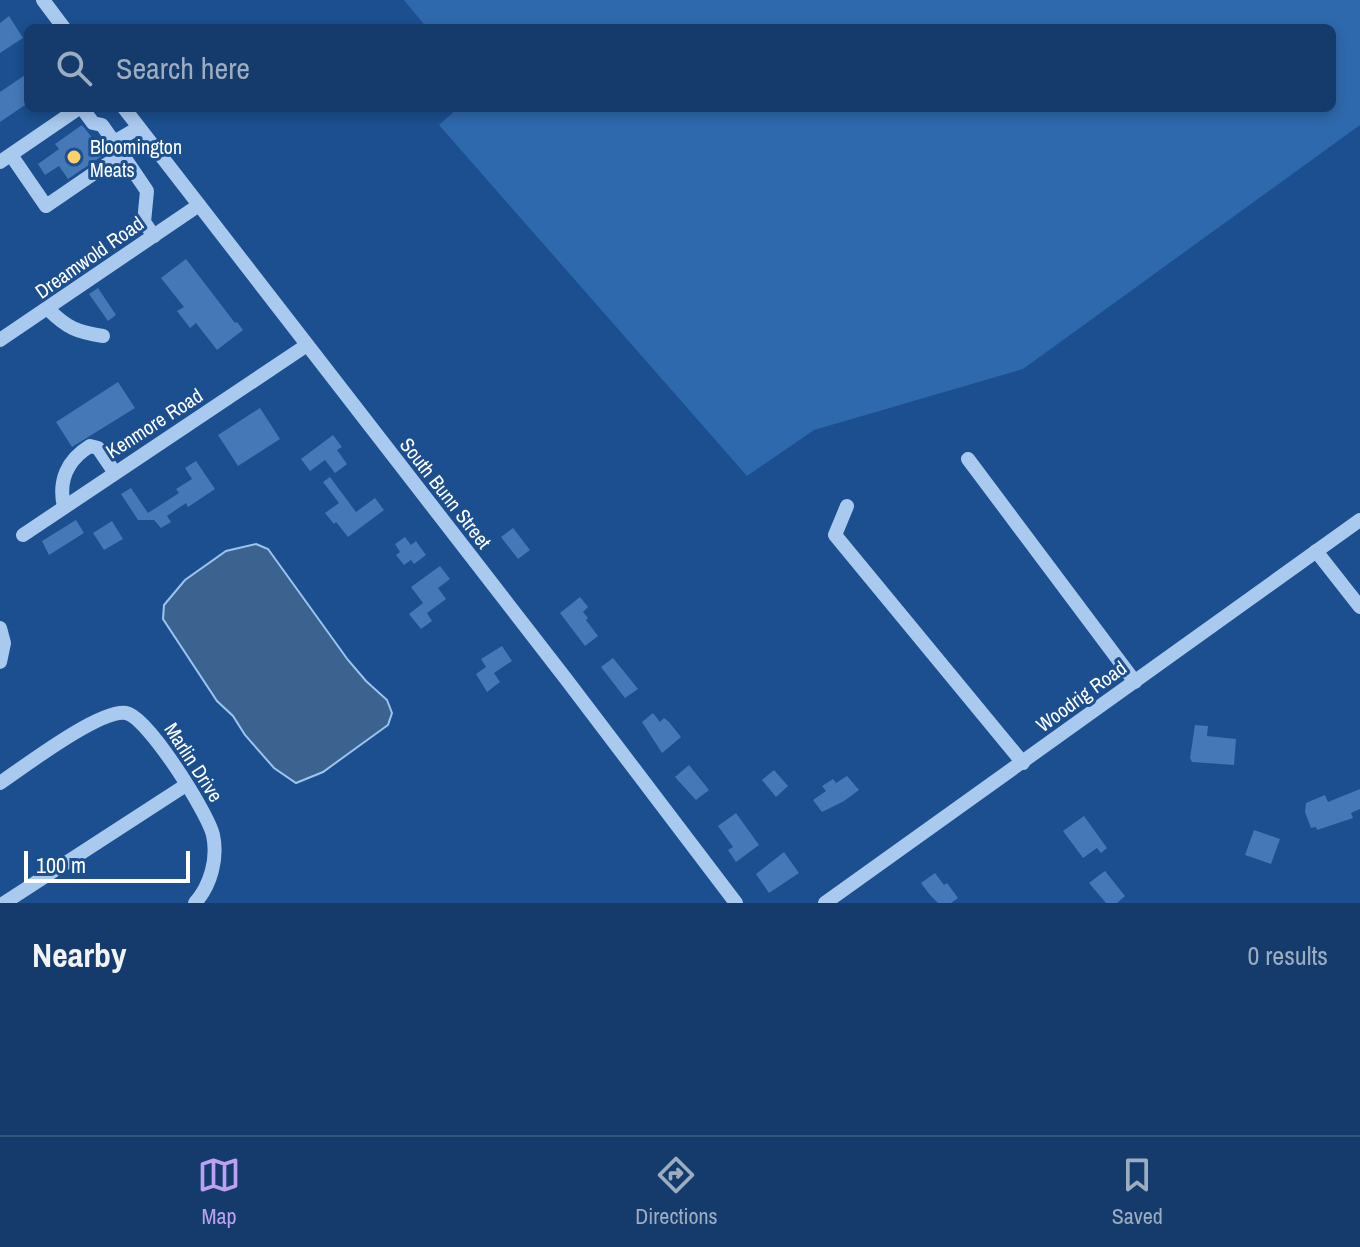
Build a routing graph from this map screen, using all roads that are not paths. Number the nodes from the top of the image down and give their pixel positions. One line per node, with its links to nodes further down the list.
1 (43, 0): 2 (street)
2 (61, 24)
3 (74, 112): 8 (street)
4 (83, 112): 7 (street)
5 (127, 112): 6 (street, South Bunn Street)
6 (138, 128): 7 (street); 9 (street, South Bunn Street)
7 (118, 148): 8 (street); 10 (street)
8 (5, 158)
9 (199, 205): 10 (street, Dreamwold Road); 14 (street, South Bunn Street)
10 (154, 236): 11 (street, Dreamwold Road)
11 (48, 309): 12 (street); 13 (street, Dreamwold Road)
12 (103, 336)
13 (0, 340)
14 (307, 345): 16 (street, Kenmore Road); 31 (street, South Bunn Street)
15 (968, 459): 25 (street)
16 (115, 473): 18 (street, Kenmore Road); 18 (street)
17 (847, 506): 26 (street)
18 (64, 507): 20 (street, Kenmore Road)
19 (1360, 520): 21 (street, Woodrig Road)
20 (23, 535)
21 (1316, 551): 22 (street); 25 (street, Woodrig Road)
22 (1360, 607)
23 (0, 628): 24 (street)
24 (0, 662)
25 (1135, 682): 26 (street, Woodrig Road)
26 (1023, 763): 32 (street, Woodrig Road)
27 (0, 783): 28 (street, Marlin Drive)
28 (186, 785): 29 (street, Marlin Drive); 30 (street)
29 (199, 898)
30 (4, 903)
31 (736, 903)
32 (825, 903)

